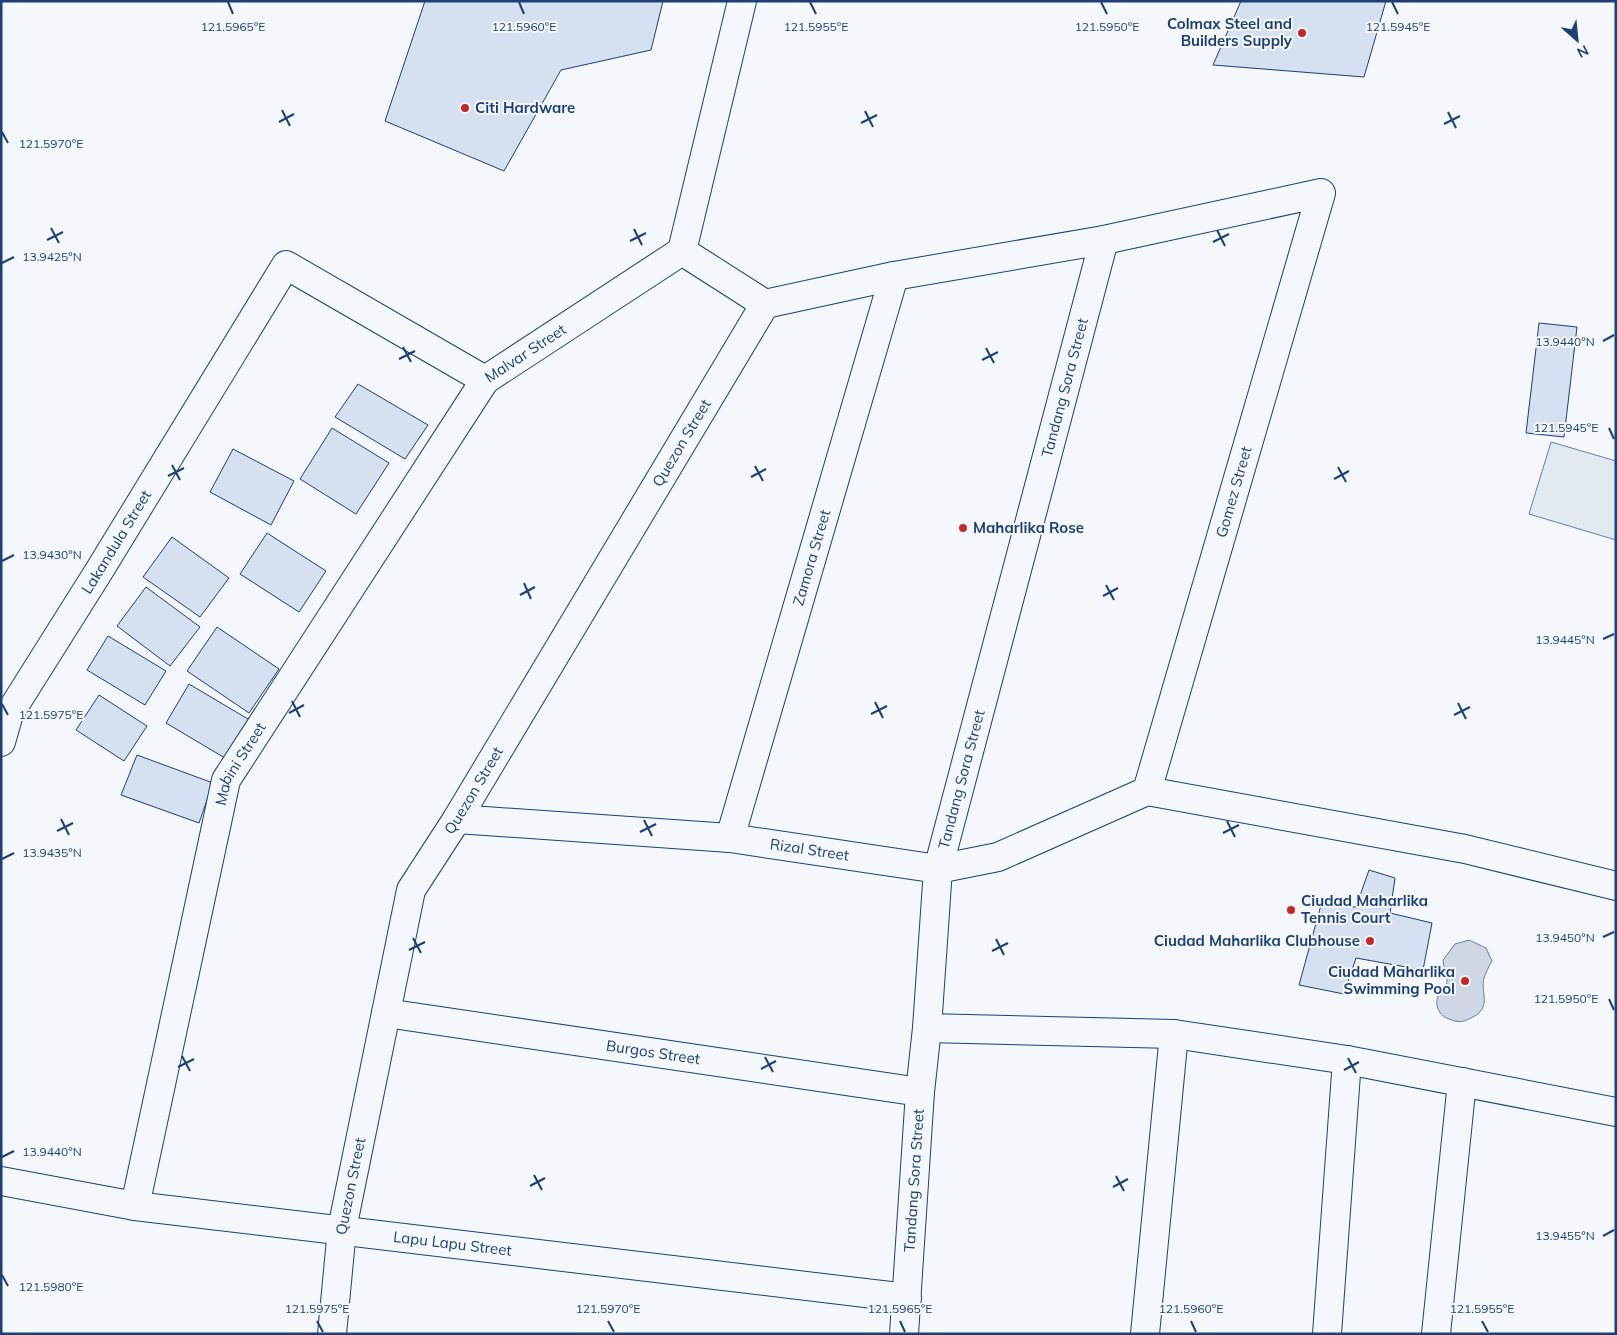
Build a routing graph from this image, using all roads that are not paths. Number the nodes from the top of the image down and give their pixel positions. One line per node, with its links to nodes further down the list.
1 (742, 1): 3 (street)
2 (1104, 240): 5 (street); 9 (street, Gomez Street); 12 (street, Tandang Sora Street)
3 (682, 251): 6 (street); 7 (street, Malvar Street)
4 (286, 265): 7 (street, Malvar Street); 8 (street, Lakandula Street)
5 (894, 276): 6 (street); 11 (street, Zamora Street)
6 (765, 304): 10 (street, Quezon Street)
7 (485, 380): 22 (street, Mabini Street)
8 (1, 742)
9 (1147, 791): 12 (street, Rizal Street); 13 (street)
10 (456, 819): 11 (street, Rizal Street); 14 (street, Quezon Street)
11 (730, 838): 12 (street, Rizal Street)
12 (938, 869): 15 (street, Tandang Sora Street)
13 (1616, 886)
14 (386, 1012): 19 (street, Burgos Street); 23 (street, Quezon Street)
15 (927, 1028): 16 (street); 19 (street, Tandang Sora Street)
16 (1174, 1034): 17 (street); 27 (street)
17 (1347, 1060): 18 (street); 28 (street)
18 (1462, 1082): 20 (street); 29 (street)
19 (920, 1092): 24 (street, Tandang Sora Street)
20 (1616, 1112)
21 (1, 1181): 22 (street, Lapu Lapu Street)
22 (135, 1206): 23 (street, Lapu Lapu Street)
23 (342, 1229): 24 (street, Lapu Lapu Street); 25 (street, Quezon Street)
24 (907, 1298): 26 (street, Tandang Sora Street)
25 (332, 1334)
26 (904, 1334)
27 (1145, 1334)
28 (1327, 1334)
29 (1436, 1334)

